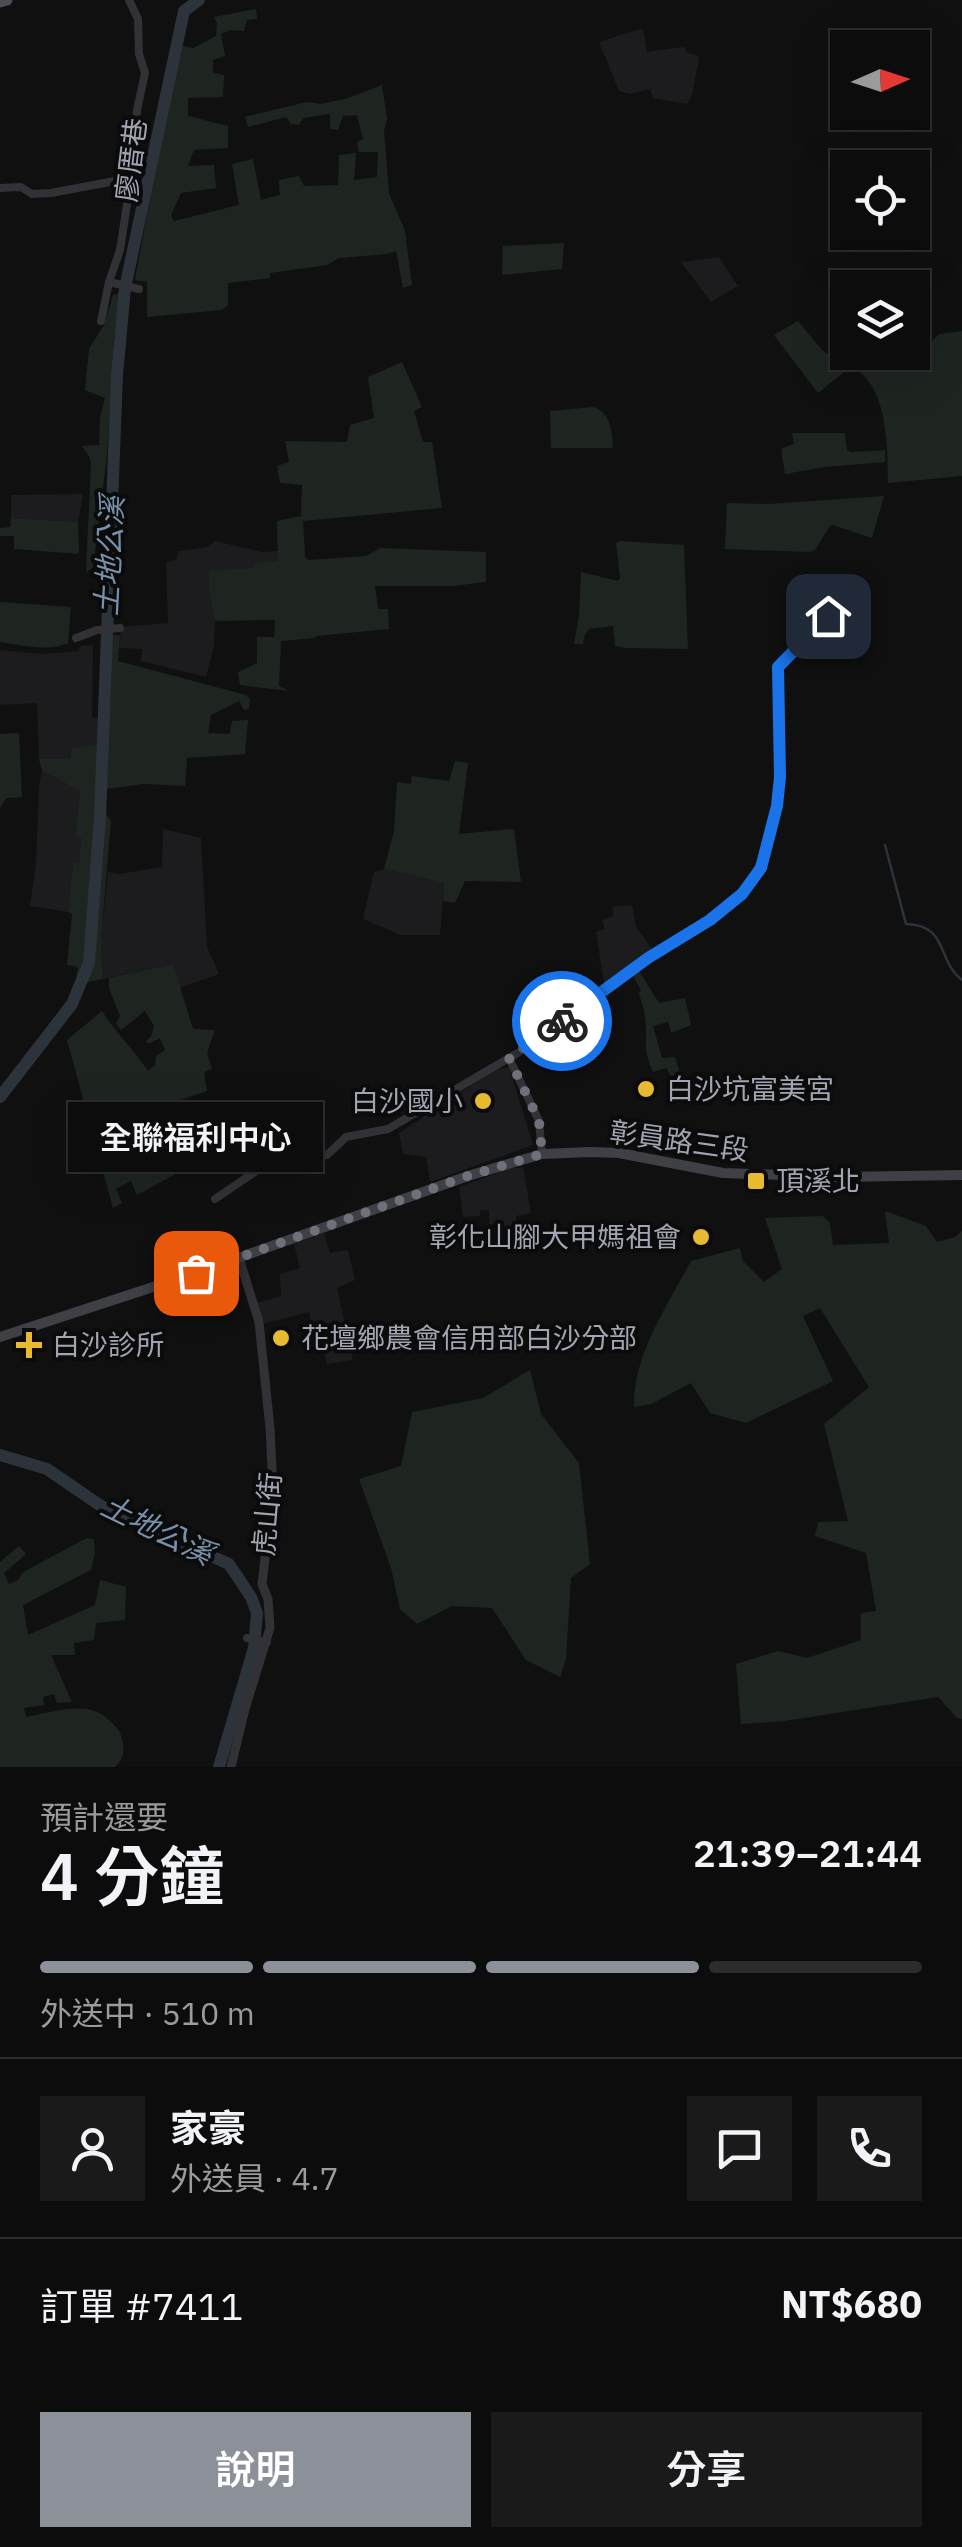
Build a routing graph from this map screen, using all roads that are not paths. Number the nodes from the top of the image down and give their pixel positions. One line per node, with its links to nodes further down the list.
1 (130, 0): 2 (street, 廖厝巷)
2 (131, 178): 3 (street); 4 (street, 廖厝巷)
3 (0, 188)
4 (108, 282): 5 (street); 6 (street, 廖厝巷)
5 (137, 288)
6 (101, 321)
7 (828, 616): 10 (street)
8 (116, 629): 9 (street)
9 (76, 638)
10 (509, 1058): 11 (street); 13 (street)
11 (542, 1154): 12 (main road, 彰員路三段); 14 (main road, 彰員路三段)
12 (962, 1174)
13 (215, 1199)
14 (239, 1258): 15 (main road, 彰員路三段); 17 (street, 虎山街)
15 (0, 1337)
16 (247, 1638): 17 (street)
17 (267, 1642): 18 (street, 虎山街)
18 (231, 1767)

